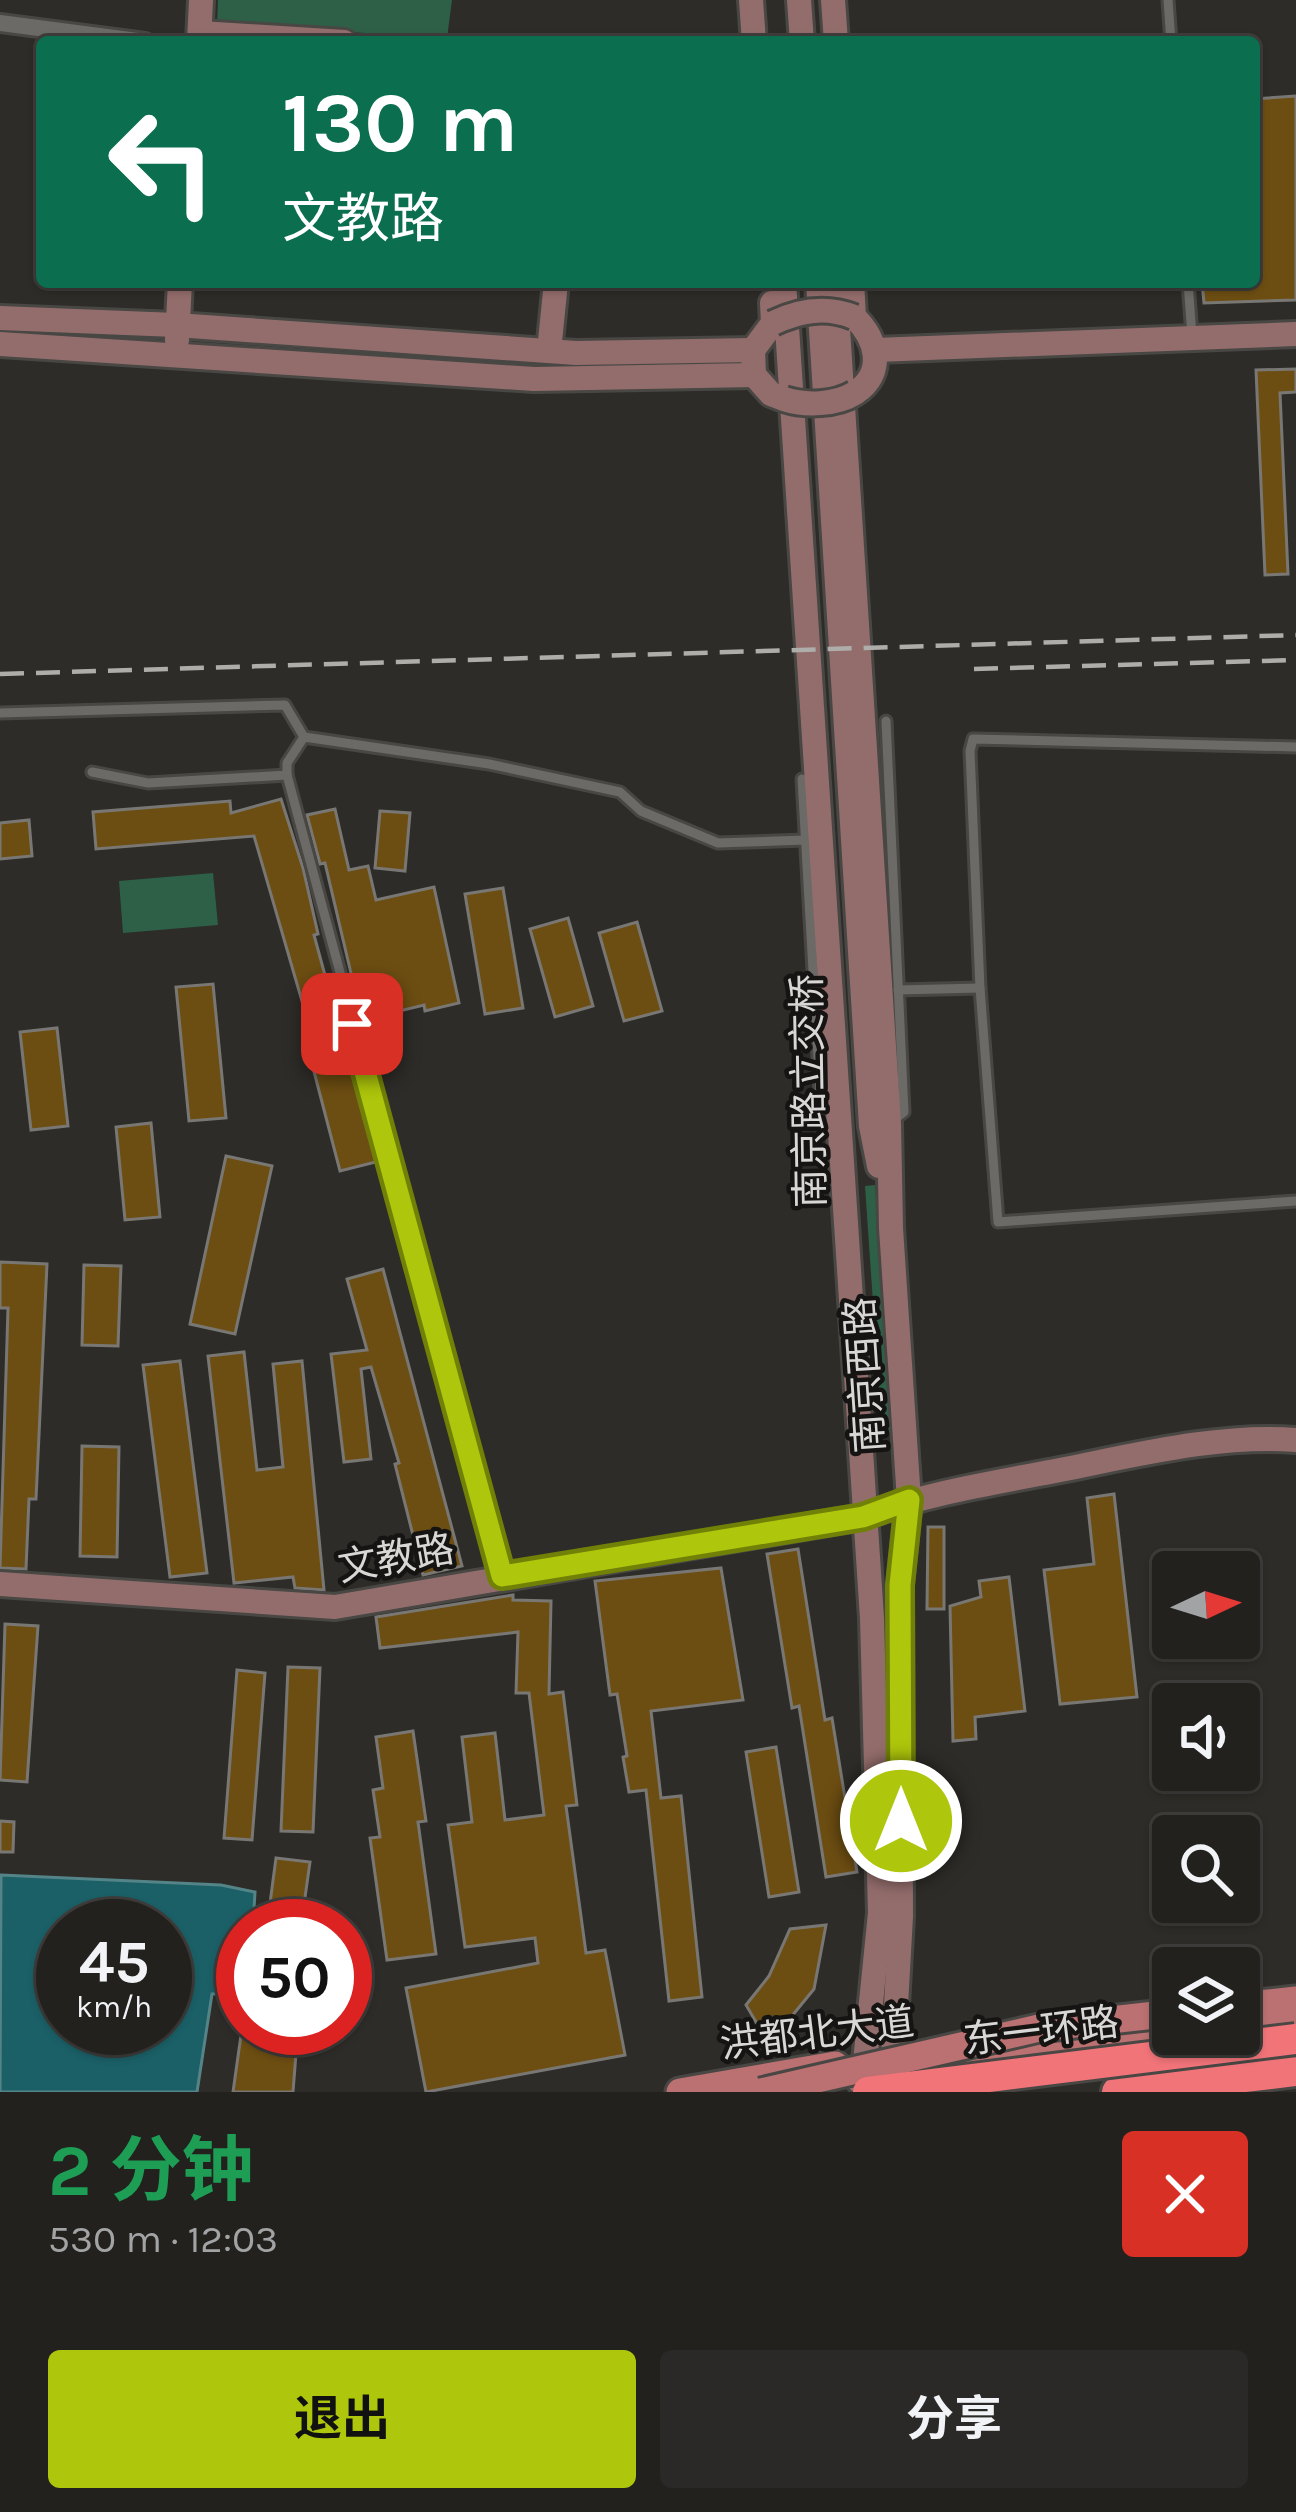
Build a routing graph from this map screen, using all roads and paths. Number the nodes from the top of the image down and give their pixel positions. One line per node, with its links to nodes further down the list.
1 (201, 0): 11 (main road)
2 (751, 0): 12 (main road)
3 (766, 0): 13 (main road)
4 (783, 0): 14 (main road)
5 (799, 0): 15 (main road)
6 (817, 0): 16 (main road)
7 (833, 0): 17 (main road)
8 (1168, 0): 18 (lane)
9 (0, 23): 10 (street)
10 (99, 36)
11 (199, 36)
12 (754, 36)
13 (769, 36)
14 (785, 36)
15 (802, 36)
16 (820, 36)
17 (836, 36)
18 (1171, 36)
19 (179, 288): 31 (main road)
20 (555, 288): 36 (main road)
21 (770, 288): 30 (main road)
22 (784, 288): 50 (main road, 南京路立交桥)
23 (800, 288): 53 (main road, 南京路立交桥)
24 (818, 288): 52 (main road, 南京路立交桥)
25 (835, 288): 49 (main road, 南京路立交桥)
26 (852, 288): 28 (main road)
27 (1188, 288): 33 (lane)
28 (854, 317): 30 (main road, bridge); 35 (main road)
29 (0, 318): 31 (main road)
30 (773, 322): 38 (main road)
31 (176, 325): 36 (main road); 37 (main road)
32 (1296, 334): 33 (main road)
33 (1192, 336): 35 (main road)
34 (0, 344): 37 (main road)
35 (876, 350): 38 (main road, bridge)
36 (549, 351): 38 (main road)
37 (177, 354): 38 (main road)
38 (754, 363)
39 (0, 713): 41 (lane)
40 (886, 722): 48 (lane)
41 (304, 736): 44 (lane); 46 (lane)
42 (1296, 747): 47 (lane)
43 (92, 772): 44 (lane)
44 (287, 775): 57 (lane)
45 (802, 779): 46 (lane)
46 (806, 840): 50 (lane)
47 (980, 988): 48 (lane); 51 (lane)
48 (898, 990): 49 (lane)
49 (890, 1124): 52 (main road, 南京路立交桥)
50 (838, 1128): 53 (main road, 南京路立交桥)
51 (1296, 1202)
52 (891, 1228): 55 (main road, 南京西路)
53 (848, 1234): 56 (main road, 南京西路)
54 (1296, 1440): 55 (main road, 文教路)
55 (909, 1500): 56 (main road, 文教路); 66 (main road, 南京西路)
56 (863, 1517): 57 (main road, 文教路); 66 (main road, 南京西路)
57 (502, 1576): 58 (main road, 文教路)
58 (0, 1584)
59 (1296, 2000): 60 (main road)
60 (1260, 2004)
61 (1152, 2015): 69 (main road, bridge)
62 (1296, 2022): 63 (main road)
63 (1260, 2026)
64 (1152, 2037): 66 (main road, 洪都北大道)
65 (1296, 2039): 66 (highway, 东一环路, bridge)
66 (875, 2071): 68 (main road, 洪都北大道); 70 (main road, 南京西路); 71 (main road, 南京西路)
67 (1296, 2071): 72 (highway, 东一环路)
68 (680, 2092)
69 (761, 2092)
70 (854, 2092)
71 (884, 2092)
72 (1117, 2092)

